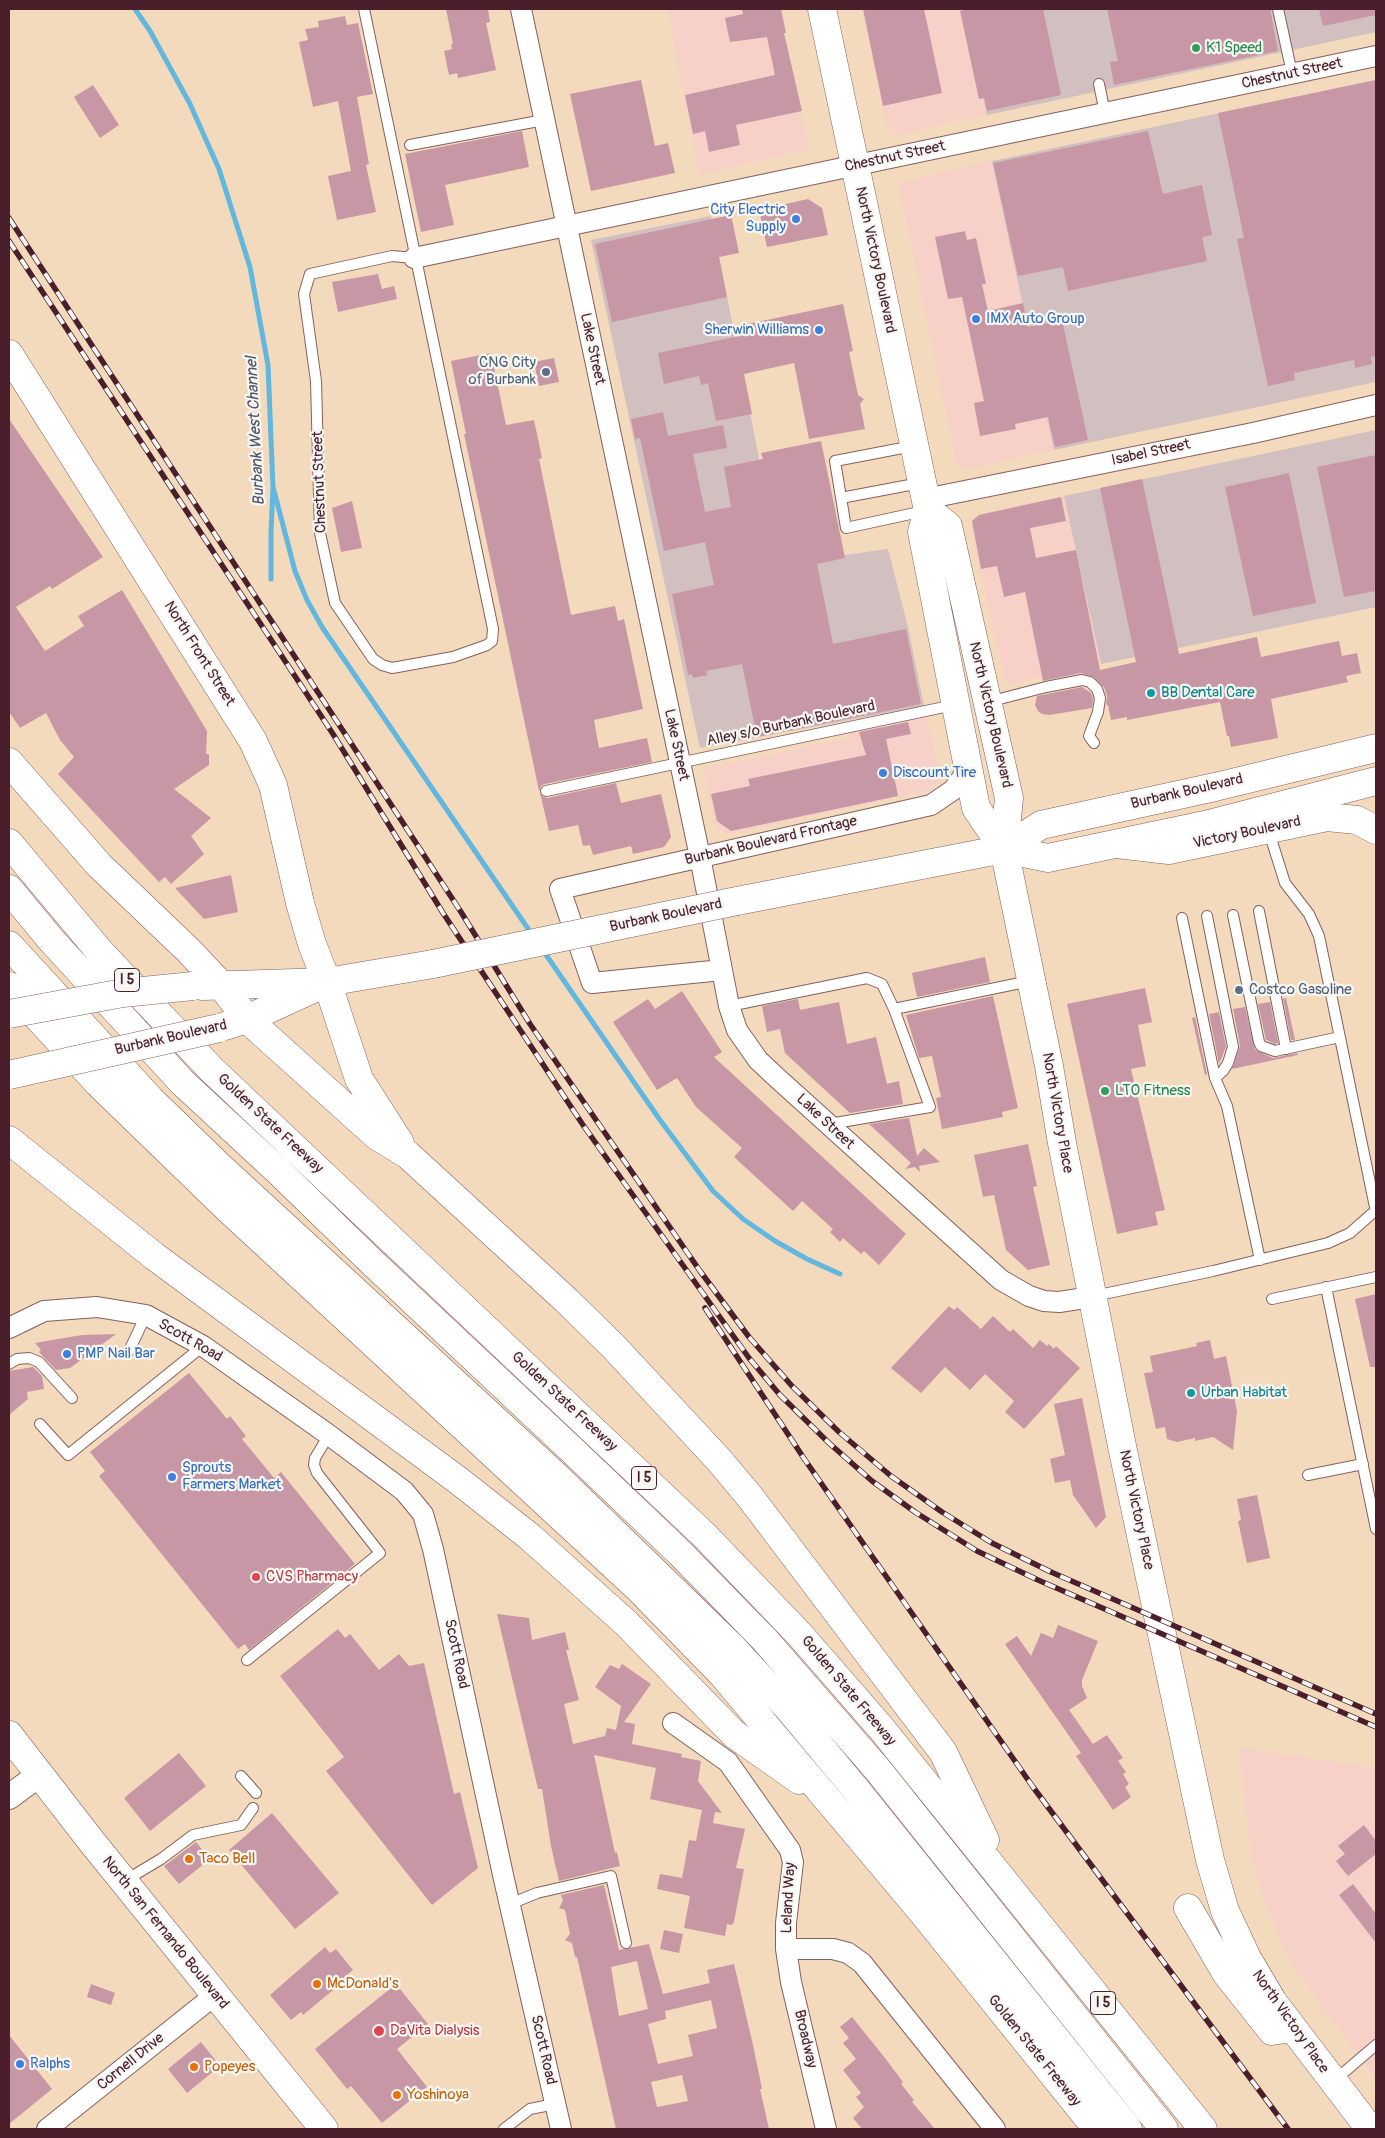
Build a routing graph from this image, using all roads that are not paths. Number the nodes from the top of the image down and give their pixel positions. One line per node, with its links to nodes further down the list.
1 (364, 9): 13 (lane)
2 (521, 9): 9 (street, Lake Street)
3 (822, 9): 11 (main road, North Victory Boulevard)
4 (1278, 9): 6 (lane)
5 (1376, 56): 6 (street, Chestnut Street)
6 (1292, 73): 8 (street, Chestnut Street)
7 (1098, 84): 8 (lane)
8 (1105, 113): 11 (street, Chestnut Street)
9 (544, 120): 10 (lane); 12 (street, Lake Street)
10 (410, 145)
11 (856, 166): 12 (street, Chestnut Street); 16 (main road, North Victory Boulevard)
12 (566, 227): 13 (street, Chestnut Street); 24 (street, Lake Street)
13 (414, 258): 13 (lane, Chestnut Street)
14 (9, 354): 42 (main road, North Front Street)
15 (1376, 406): 17 (street, Isabel Street)
16 (914, 446): 17 (main road, North Victory Boulevard); 18 (lane)
17 (925, 497): 18 (lane); 18 (lane); 19 (main road, North Victory Boulevard); 20 (main road, North Victory Boulevard)
18 (841, 498)
19 (987, 702): 21 (lane); 32 (main road, North Victory Boulevard)
20 (955, 705): 24 (lane, Alley s/o Burbank Boulevard); 25 (main road, North Victory Boulevard)
21 (1094, 743)
22 (1372, 755): 32 (main road, Burbank Boulevard)
23 (9, 762): 44 (main road)
24 (679, 763): 27 (lane, Alley s/o Burbank Boulevard); 33 (street, Lake Street)
25 (968, 770): 32 (main road, North Victory Boulevard); 33 (street, Burbank Boulevard Frontage)
26 (1376, 781): 31 (main road, Burbank Boulevard)
27 (546, 791)
28 (1268, 829): 29 (main road, Victory Boulevard); 31 (main road, Victory Boulevard); 49 (lane)
29 (1376, 830)
30 (9, 843): 82 (main road, Golden State Freeway / I 5)
31 (1116, 844): 32 (main road, Burbank Boulevard)
32 (1004, 849): 41 (main road, North Victory Place); 42 (main road, Burbank Boulevard, bridge)
33 (700, 857): 40 (street, Lake Street); 40 (street, Burbank Boulevard Frontage)
34 (9, 889): 101 (main road)
35 (1259, 911): 50 (lane)
36 (1233, 915): 50 (lane)
37 (1207, 916): 52 (lane)
38 (1182, 918): 52 (lane)
39 (9, 945): 100 (main road)
40 (722, 970): 45 (street, Lake Street)
41 (1031, 981): 46 (lane); 60 (main road, North Victory Place)
42 (327, 982): 44 (main road, Burbank Boulevard); 48 (main road, Burbank Boulevard); 55 (main road, North Front Street)
43 (9, 986): 80 (main road, Golden State Freeway)
44 (221, 986): 47 (main road, Burbank Boulevard, bridge); 48 (main road)
45 (729, 1006): 46 (lane); 53 (street, Lake Street)
46 (894, 1008): 53 (lane)
47 (9, 1014)
48 (247, 1019): 51 (main road, Burbank Boulevard, bridge); 55 (main road)
49 (1340, 1037): 50 (lane); 56 (lane)
50 (1286, 1049)
51 (9, 1075)
52 (1214, 1078): 57 (lane)
53 (827, 1124): 60 (street, Lake Street)
54 (9, 1140): 80 (main road)
55 (408, 1155): 82 (main road)
56 (1376, 1211): 57 (lane)
57 (1260, 1260): 60 (lane)
58 (1376, 1277): 59 (lane)
59 (1326, 1287): 61 (lane); 70 (lane)
60 (1092, 1297): 89 (main road, North Victory Place)
61 (1272, 1299)
62 (146, 1315): 63 (street, Scott Road); 64 (street, Scott Road); 65 (lane)
63 (9, 1328)
64 (203, 1346): 68 (lane); 69 (street, Scott Road)
65 (129, 1351)
66 (9, 1364): 67 (lane)
67 (72, 1398)
68 (40, 1424)
69 (329, 1435): 73 (lane); 84 (street, Scott Road)
70 (1363, 1464): 71 (lane); 72 (lane)
71 (1308, 1475)
72 (1376, 1529)
73 (247, 1660)
74 (673, 1723): 87 (street, Leland Way)
75 (9, 1735): 76 (main road, North San Fernando Boulevard)
76 (40, 1774): 79 (street); 83 (main road, North San Fernando Boulevard)
77 (241, 1776): 78 (lane)
78 (256, 1793)
79 (9, 1797)
80 (833, 1804): 99 (main road, Golden State Freeway)
81 (253, 1808): 83 (lane)
82 (1002, 1878): 102 (main road, Golden State Freeway / I 5)
83 (124, 1881): 88 (main road, North San Fernando Boulevard)
84 (510, 1904): 86 (lane); 92 (street, Scott Road)
85 (1188, 1908): 89 (main road)
86 (626, 1943)
87 (786, 1949): 97 (street, Broadway); 98 (street, Leland Way)
88 (215, 1995): 93 (street, Cornell Drive); 94 (main road, North San Fernando Boulevard)
89 (1293, 2028): 91 (main road, North Victory Place)
90 (1376, 2045): 91 (lane)
91 (1333, 2082): 103 (main road, North Victory Place)
92 (555, 2104): 95 (lane); 96 (street, Scott Road)
93 (46, 2129)
94 (324, 2129)
95 (504, 2129)
96 (561, 2129)
97 (826, 2129)
98 (995, 2129)
99 (1097, 2129)
100 (1128, 2129)
101 (1164, 2129)
102 (1203, 2129)
103 (1370, 2129)

